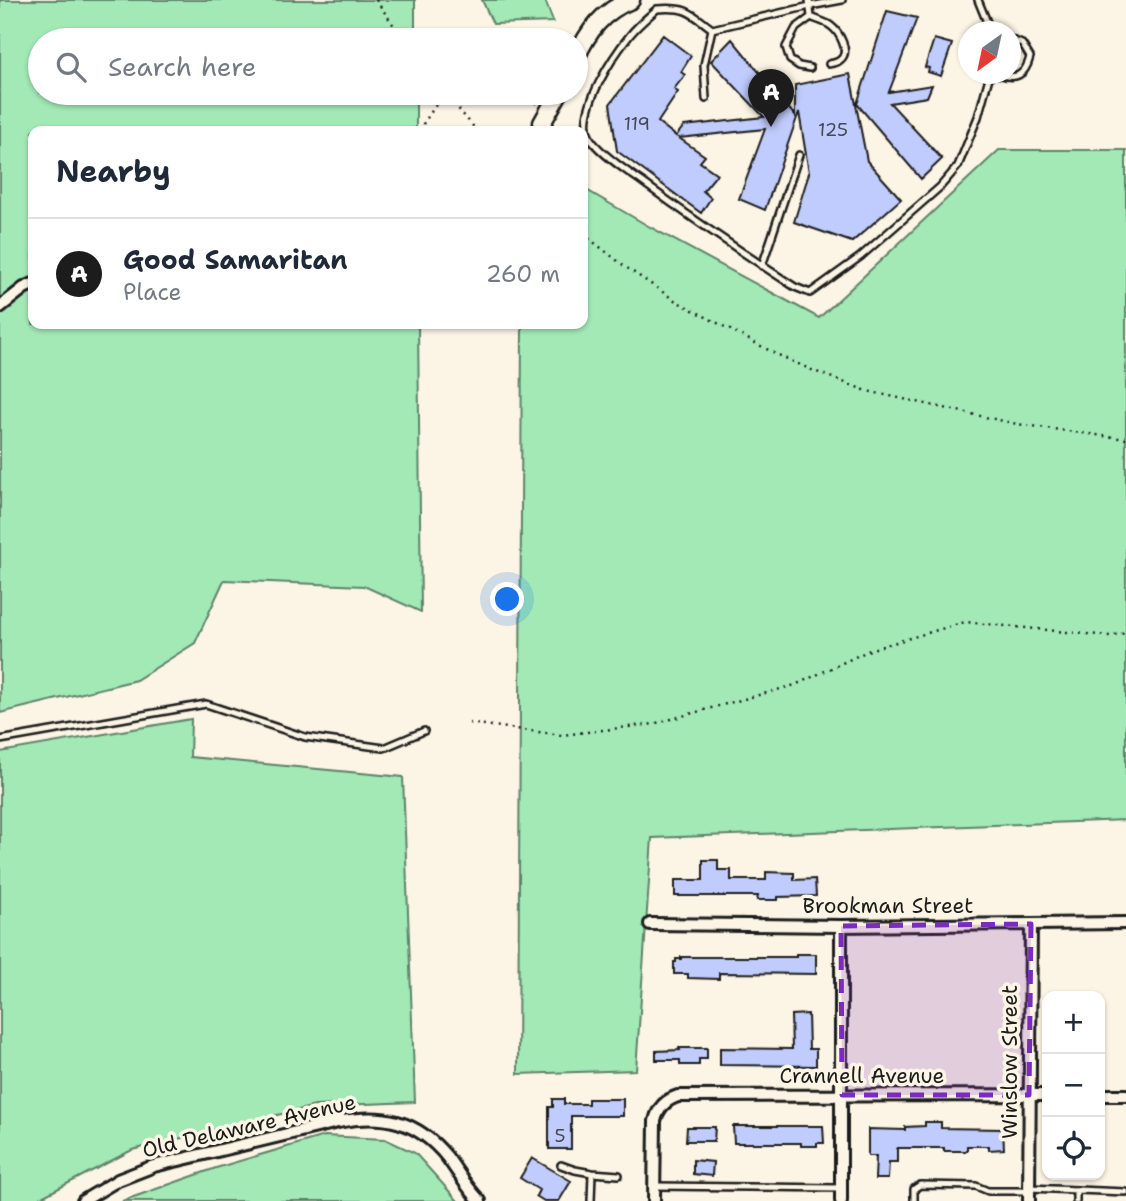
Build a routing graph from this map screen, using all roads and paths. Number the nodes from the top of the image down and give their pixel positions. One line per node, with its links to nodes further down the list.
1 (376, 0): 8 (path)
2 (631, 0): 10 (street)
3 (842, 0): 5 (lane)
4 (978, 0): 7 (lane)
5 (809, 3): 6 (lane); 9 (lane)
6 (811, 17): 12 (lane); 13 (lane)
7 (987, 21)
8 (396, 28)
9 (712, 29): 16 (lane); 25 (lane)
10 (588, 35)
11 (1021, 44): 14 (lane)
12 (829, 64)
13 (810, 68)
14 (1021, 73)
15 (987, 84): 25 (lane)
16 (706, 99)
17 (436, 105): 21 (path)
18 (454, 105): 22 (path)
19 (552, 105): 20 (street)
20 (542, 123)
21 (423, 126)
22 (473, 126)
23 (799, 155): 25 (lane)
24 (588, 238): 28 (path)
25 (762, 266)
26 (28, 286): 27 (street)
27 (0, 307)
28 (1126, 439)
29 (1126, 633): 30 (path)
30 (469, 723)
31 (424, 731): 32 (lane)
32 (0, 740)
33 (1126, 923): 35 (street, Brookman Street)
34 (650, 924): 36 (street, Brookman Street)
35 (1031, 924): 36 (street, Brookman Street); 38 (street, Winslow Street)
36 (841, 926): 37 (street)
37 (842, 1095): 38 (street, Crannell Avenue); 45 (street, Crannell Avenue); 46 (street)
38 (1029, 1095): 39 (street, Crannell Avenue); 51 (street, Winslow Street)
39 (1042, 1095)
40 (1105, 1095): 41 (street)
41 (1126, 1095)
42 (561, 1165): 43 (lane)
43 (593, 1173): 44 (lane); 54 (lane)
44 (619, 1175)
45 (654, 1186): 46 (lane); 55 (street)
46 (841, 1188): 56 (street)
47 (1076, 1190): 49 (lane); 51 (lane); 59 (lane)
48 (988, 1191): 51 (lane); 57 (lane); 58 (lane)
49 (1107, 1191): 50 (lane); 60 (lane)
50 (1126, 1192)
51 (1029, 1193)
52 (83, 1201): 53 (street, Old Delaware Avenue)
53 (480, 1201)
54 (591, 1201)
55 (654, 1201)
56 (841, 1201)
57 (914, 1201)
58 (988, 1201)
59 (1076, 1201)
60 (1107, 1201)

